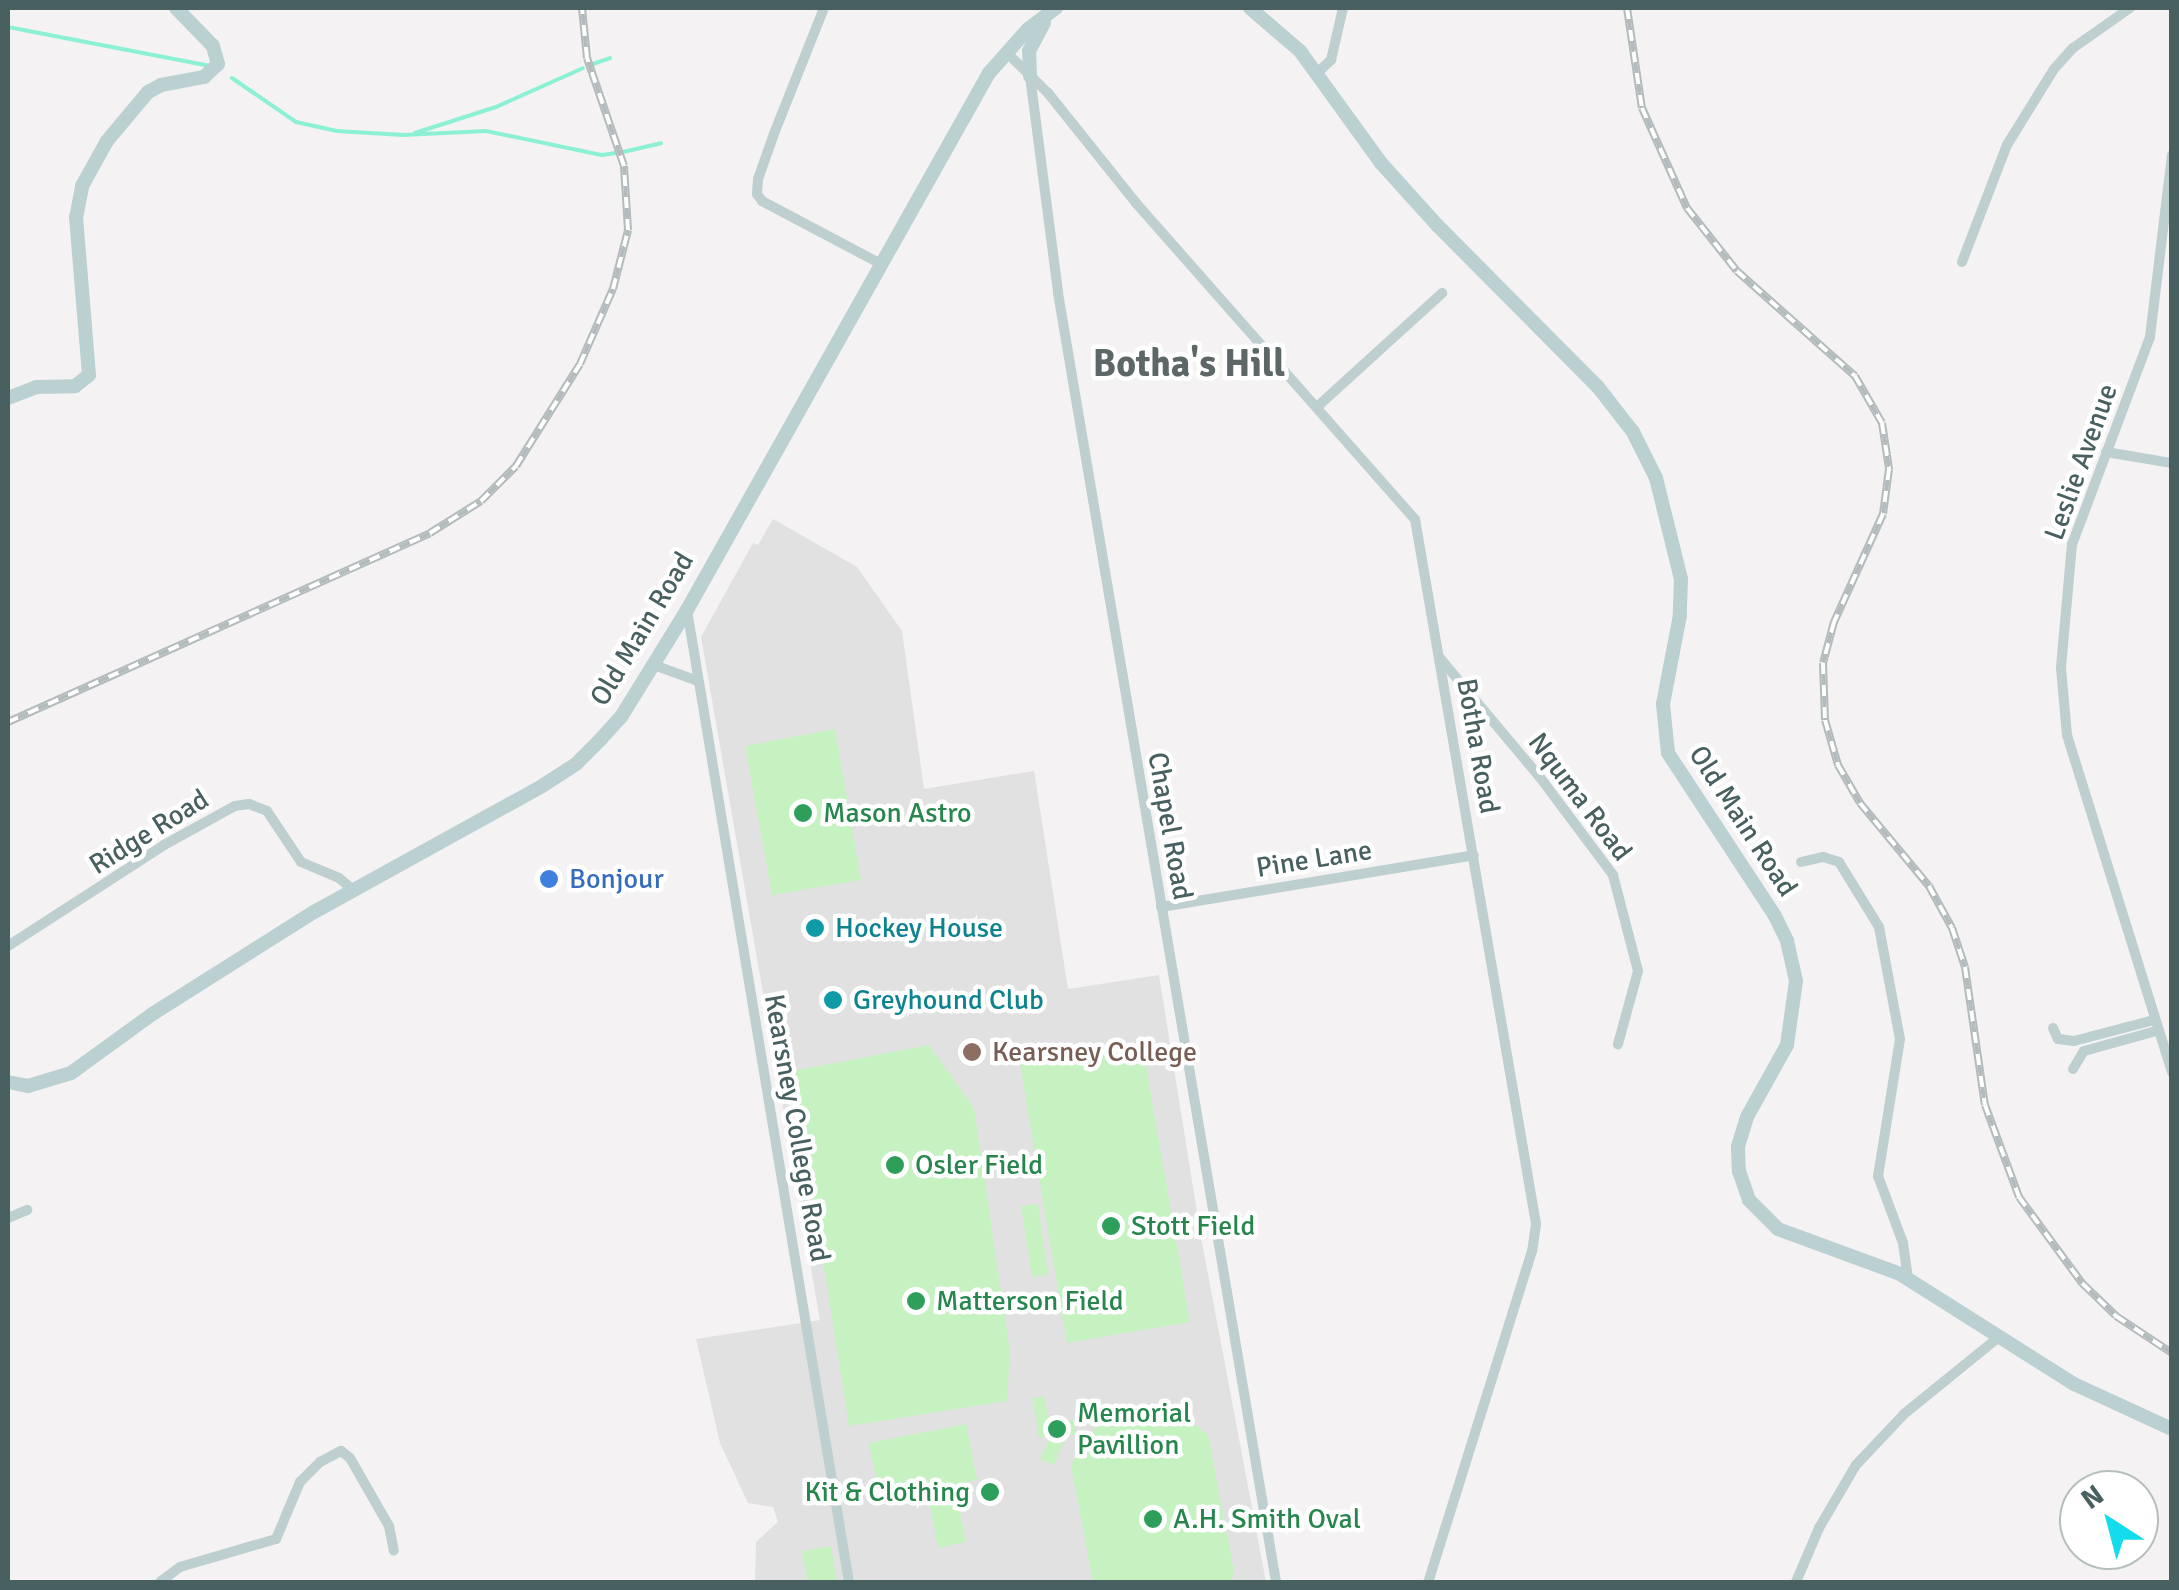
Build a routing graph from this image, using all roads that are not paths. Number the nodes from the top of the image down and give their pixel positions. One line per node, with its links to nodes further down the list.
1 (176, 8): 14 (main road)
2 (824, 8): 12 (street)
3 (1057, 8): 7 (main road, Old Main Road); 9 (main road)
4 (1250, 8): 8 (main road, Old Main Road)
5 (1342, 8): 8 (street)
6 (2130, 8): 11 (street)
7 (1006, 52): 9 (street, Botha Road); 12 (main road, Old Main Road)
8 (1316, 74): 35 (main road, Old Main Road)
9 (1030, 76): 15 (street, Botha Road); 25 (street, Chapel Road)
10 (2172, 155): 16 (street, Leslie Avenue)
11 (1962, 262)
12 (881, 264): 18 (main road, Old Main Road)
13 (1442, 293): 15 (street)
14 (8, 398)
15 (1318, 406): 19 (street, Botha Road)
16 (2106, 452): 17 (street); 27 (street, Leslie Avenue)
17 (2172, 463)
18 (688, 610): 20 (main road, Old Main Road); 21 (street, Kearsney College Road)
19 (1439, 657): 22 (street, Botha Road); 29 (street, Nquma Road)
20 (654, 665): 21 (street); 24 (main road, Old Main Road)
21 (698, 681): 40 (street, Kearsney College Road)
22 (1474, 855): 25 (street, Pine Lane); 42 (street, Botha Road)
23 (1801, 862): 35 (street)
24 (352, 889): 26 (street, Ridge Road); 32 (main road, Old Main Road)
25 (1161, 907): 41 (street, Chapel Road)
26 (8, 946)
27 (2155, 1026): 28 (street); 30 (street); 31 (street, Leslie Avenue)
28 (2053, 1028)
29 (1618, 1044)
30 (2074, 1069)
31 (2172, 1072)
32 (8, 1082)
33 (26, 1210): 34 (street)
34 (8, 1218)
35 (1908, 1279): 36 (main road, Old Main Road)
36 (1998, 1337): 37 (main road, Old Main Road); 43 (street)
37 (2172, 1429)
38 (394, 1551): 39 (street)
39 (160, 1582)
40 (849, 1582)
41 (1276, 1582)
42 (1428, 1582)
43 (1796, 1582)

